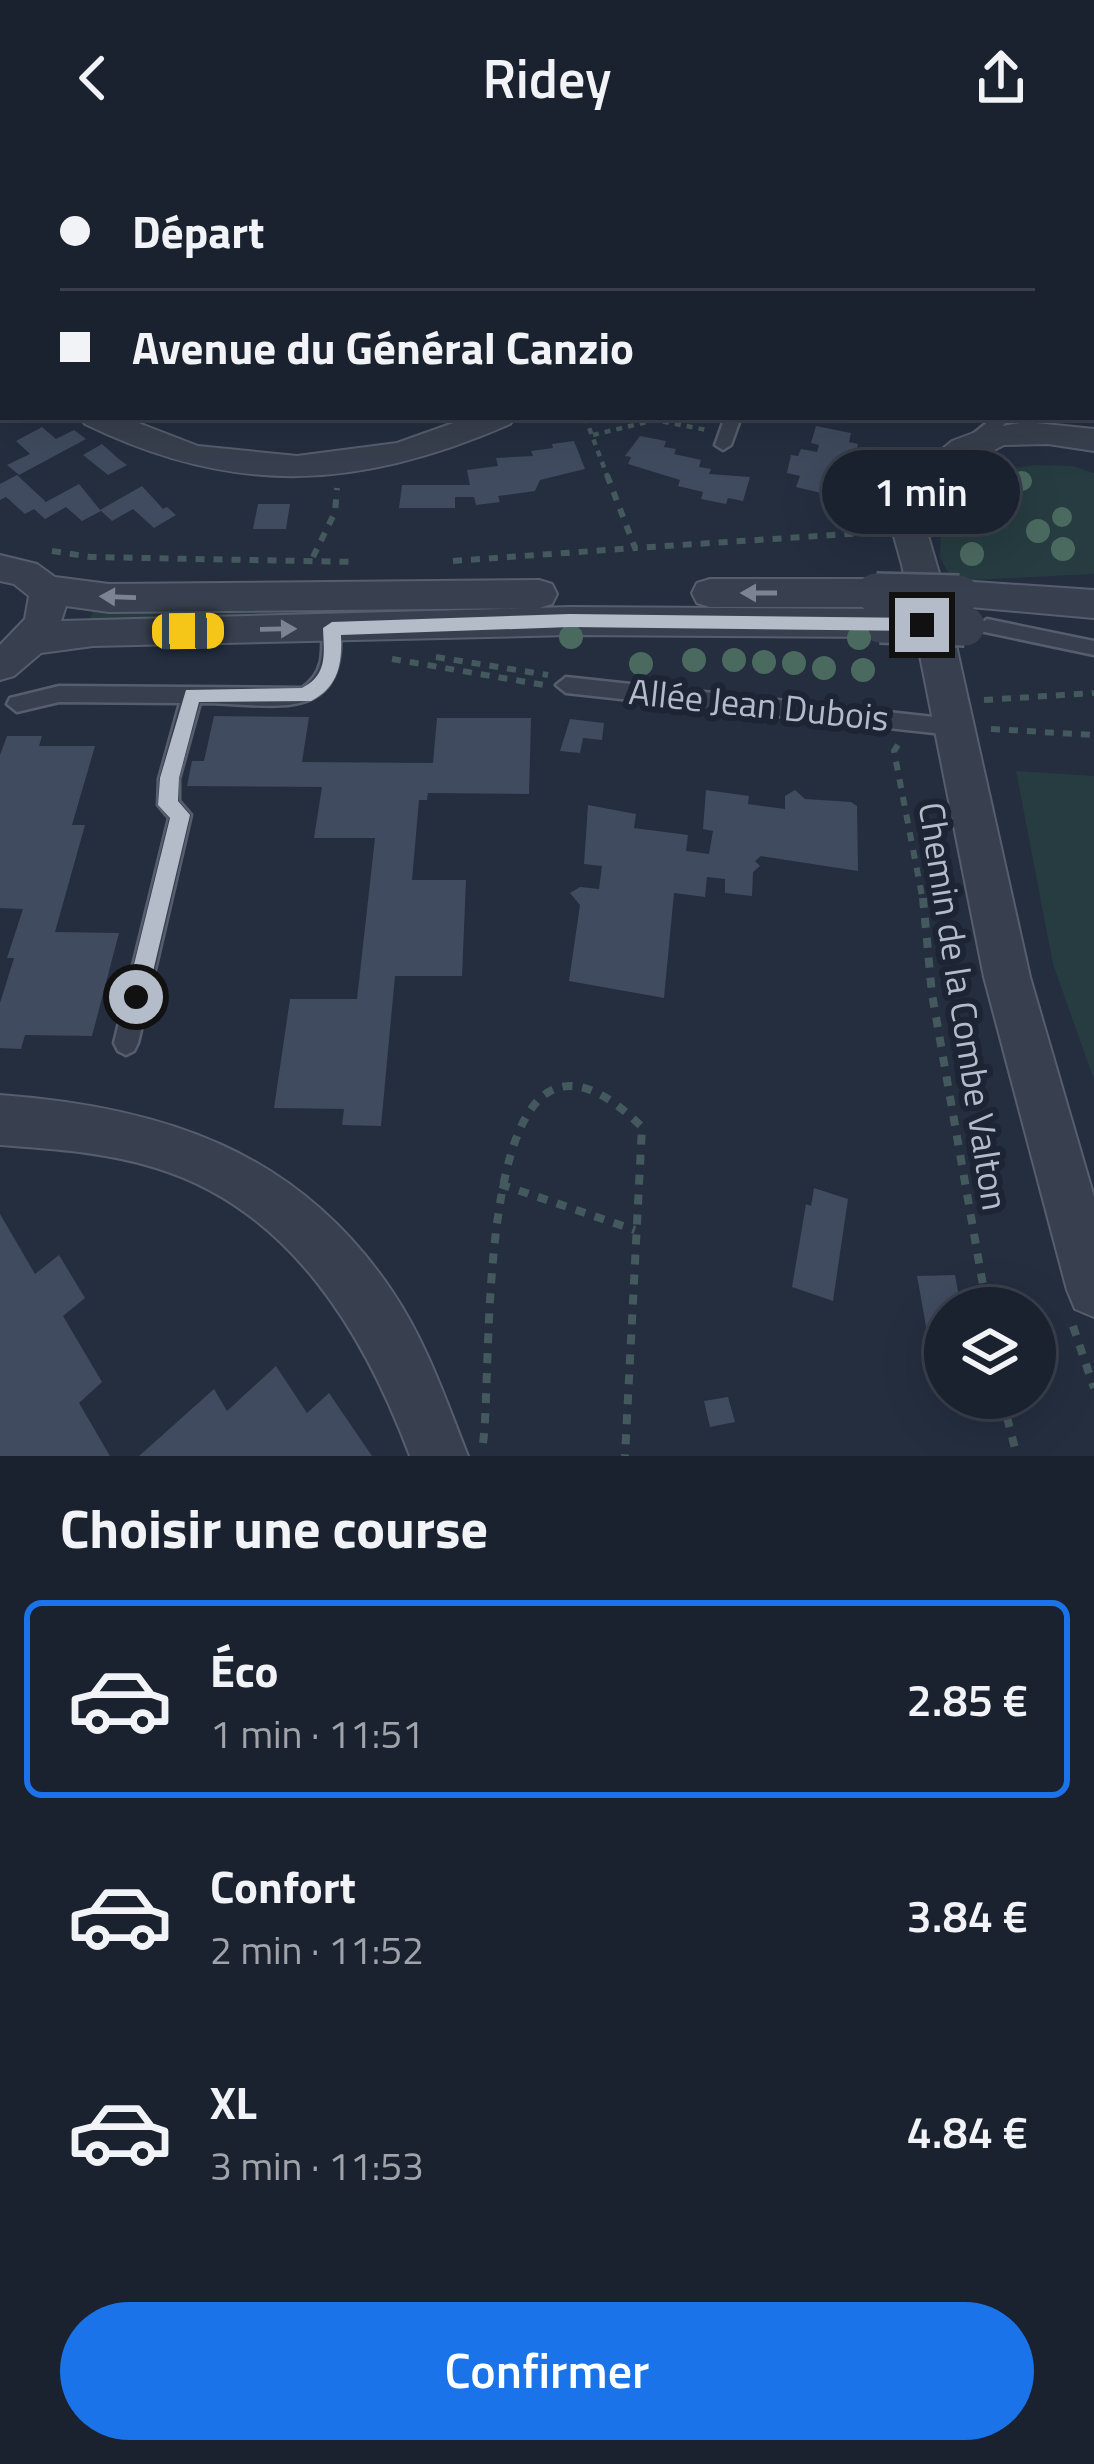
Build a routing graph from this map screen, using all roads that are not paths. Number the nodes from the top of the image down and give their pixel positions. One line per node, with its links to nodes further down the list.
1 (102, 420): 2 (street)
2 (492, 420)
3 (961, 420): 4 (street)
4 (992, 428): 5 (street); 6 (street); 8 (street)
5 (1094, 440)
6 (1094, 452)
7 (1094, 464): 8 (street)
8 (920, 537): 23 (street)
9 (0, 568): 11 (street)
10 (1094, 587): 14 (street)
11 (43, 589): 13 (street, one-way to 11); 17 (street)
12 (1094, 604): 14 (street)
13 (878, 608): 14 (street, bridge); 16 (street)
14 (970, 616): 15 (street); 18 (lane)
15 (1094, 625)
16 (332, 628): 17 (street, one-way to 16); 21 (lane)
17 (35, 639): 19 (street)
18 (1094, 648)
19 (0, 665)
20 (566, 685): 23 (lane, Allée Jean Dubois)
21 (192, 695): 22 (lane); 24 (lane)
22 (16, 704)
23 (946, 716): 26 (street)
24 (126, 1042)
25 (0, 1120): 27 (street)
26 (1094, 1290)
27 (439, 1456)

